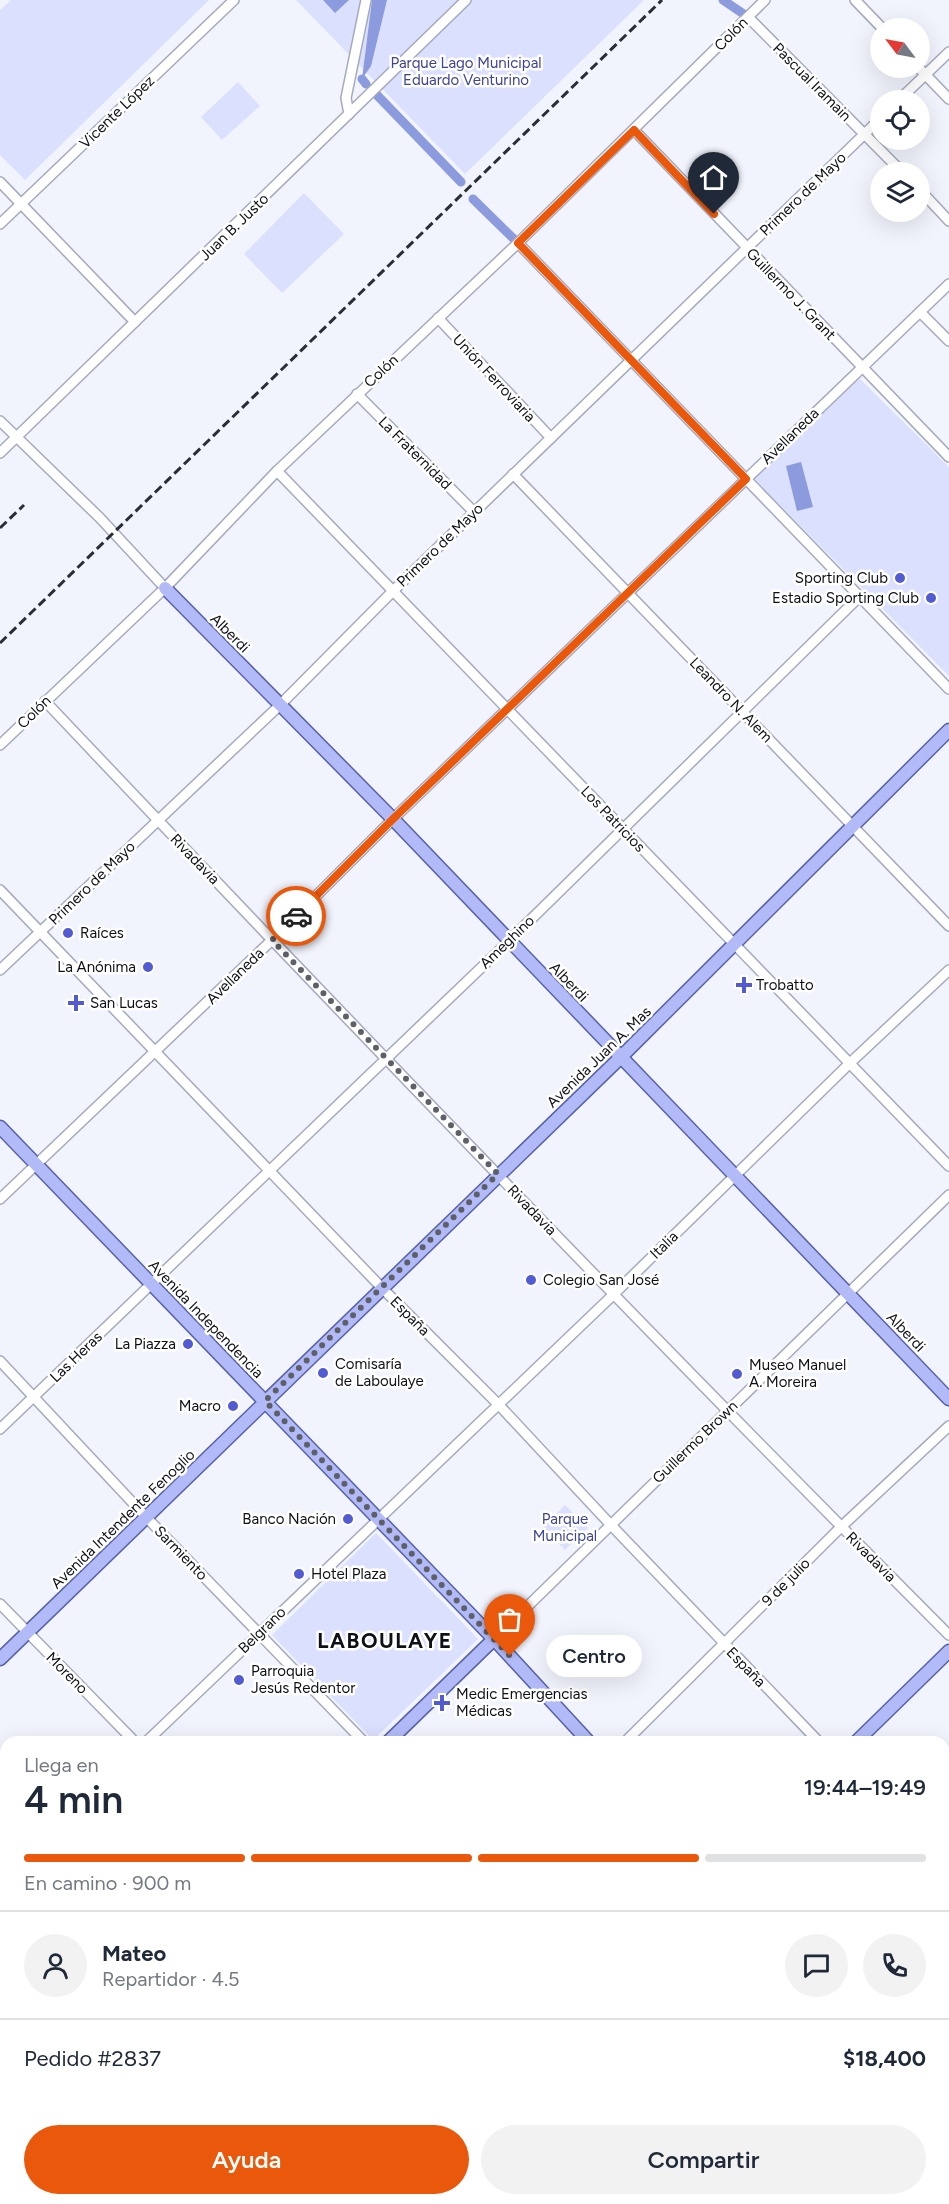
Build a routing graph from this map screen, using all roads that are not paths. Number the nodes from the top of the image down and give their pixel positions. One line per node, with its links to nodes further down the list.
1 (234, 0): 21 (street, Vicente López)
2 (366, 0): 14 (street)
3 (466, 0): 14 (street, Juan B. Justo)
4 (765, 0): 6 (street, Colón)
5 (855, 0): 7 (street)
6 (748, 17): 16 (street, Colón); 17 (street, Pascual Iramain)
7 (872, 18)
8 (949, 52): 9 (street)
9 (930, 66)
10 (917, 78): 12 (street)
11 (930, 78): 13 (street)
12 (907, 90)
13 (949, 99)
14 (349, 114): 29 (street, Juan B. Justo)
15 (870, 129): 17 (street, Primero de Mayo)
16 (634, 130): 24 (street, Colón); 25 (street, Guillermo J. Grant)
17 (865, 134): 18 (street, Pascual Iramain); 25 (street, Primero de Mayo)
18 (892, 162)
19 (0, 182): 21 (street)
20 (930, 201): 22 (street)
21 (21, 203): 23 (street, Vicente López); 29 (street)
22 (949, 221)
23 (0, 224)
24 (518, 243): 28 (street, Colón); 31 (street)
25 (747, 248): 31 (street, Primero de Mayo); 32 (street, Guillermo J. Grant)
26 (949, 284): 27 (street, Avellaneda)
27 (920, 312): 30 (street); 32 (street, Avellaneda)
28 (438, 318): 33 (street, Colón); 36 (street, Unión Ferroviaria)
29 (135, 322): 35 (street, Juan B. Justo)
30 (949, 342)
31 (631, 360): 36 (street, Primero de Mayo); 41 (street)
32 (861, 368): 38 (street, Guillermo J. Grant); 41 (street, Avellaneda)
33 (357, 394): 39 (street, Colón); 42 (street, La Fraternidad)
34 (0, 421): 35 (street)
35 (16, 437): 37 (street, Juan B. Justo); 43 (street)
36 (551, 438): 40 (street, Primero de Mayo)
37 (0, 453)
38 (949, 457)
39 (277, 471): 43 (street, Colón); 44 (street, Los Patricios)
40 (513, 474): 42 (street, Primero de Mayo); 45 (street, Leandro N. Alem)
41 (746, 479): 45 (street, Avellaneda); 46 (street)
42 (474, 512): 44 (street, Primero de Mayo)
43 (165, 588): 48 (street, Colón); 49 (main road, Alberdi)
44 (393, 591): 49 (street, Primero de Mayo); 50 (street, Los Patricios)
45 (628, 593): 50 (street, Avellaneda); 51 (street, Leandro N. Alem)
46 (860, 597): 47 (street); 51 (street, Ameghino)
47 (949, 689)
48 (45, 701): 53 (street, Colón); 55 (street, Rivadavia)
49 (280, 705): 54 (main road, Alberdi); 55 (street, Primero de Mayo)
50 (507, 709): 54 (street, Avellaneda); 57 (street, Los Patricios)
51 (742, 711): 56 (street, Leandro N. Alem); 57 (street, Ameghino)
52 (949, 730): 56 (main road, Avenida Juan A. Mas)
53 (0, 745)
54 (393, 819): 61 (street, Avellaneda); 62 (main road, Alberdi)
55 (157, 820): 60 (street, Primero de Mayo); 61 (street, Rivadavia)
56 (853, 827): 59 (street, Leandro N. Alem); 63 (main road, Avenida Juan A. Mas)
57 (623, 828): 62 (street, Ameghino); 63 (street, Los Patricios)
58 (0, 890): 60 (street, España)
59 (949, 926)
60 (41, 933): 64 (street, Primero de Mayo); 66 (street, España)
61 (272, 940): 66 (street, Avellaneda); 68 (street, Rivadavia)
62 (509, 941): 67 (main road, Alberdi); 68 (street, Ameghino)
63 (735, 945): 67 (main road, Avenida Juan A. Mas); 69 (street, Los Patricios)
64 (0, 970)
65 (949, 970): 69 (street, Italia)
66 (156, 1052): 71 (street, Avellaneda); 73 (street, España)
67 (621, 1057): 74 (main road, Avenida Juan A. Mas); 75 (main road, Alberdi)
68 (386, 1059): 73 (street, Ameghino); 74 (street, Rivadavia)
69 (850, 1063): 72 (street, Los Patricios); 75 (street, Italia)
70 (0, 1127): 71 (main road, Avenida Independencia)
71 (37, 1165): 77 (street, Avellaneda); 78 (main road, Avenida Independencia)
72 (949, 1166)
73 (270, 1170): 78 (street, Ameghino); 79 (street, España)
74 (498, 1174): 79 (main road, Avenida Juan A. Mas); 81 (street, Rivadavia)
75 (735, 1176): 80 (main road, Alberdi); 81 (street, Italia)
76 (949, 1195): 80 (street, Guillermo Brown)
77 (0, 1199)
78 (151, 1284): 83 (street, Las Heras); 85 (main road, Avenida Independencia)
79 (382, 1288): 85 (main road, Avenida Juan A. Mas); 86 (street, España)
80 (847, 1293): 84 (main road, Alberdi); 87 (street, Guillermo Brown)
81 (614, 1294): 86 (street, Italia); 87 (street, Rivadavia)
82 (0, 1361): 83 (street, Sarmiento)
83 (34, 1397): 89 (street, Las Heras); 90 (street, Sarmiento)
84 (949, 1399)
85 (265, 1401): 90 (main road, Avenida Intendente Fenoglio); 91 (main road, Avenida Independencia)
86 (498, 1404): 91 (street, Italia); 92 (street, España)
87 (727, 1411): 92 (street, Guillermo Brown); 93 (street, Rivadavia)
88 (949, 1426): 93 (street, 9 de julio)
89 (0, 1429)
90 (147, 1518): 95 (main road, Avenida Intendente Fenoglio); 96 (street, Sarmiento)
91 (378, 1519): 96 (street, Belgrano); 98 (main road, Avenida Independencia)
92 (610, 1524): 98 (street, Guillermo Brown); 99 (street, España)
93 (841, 1527): 97 (street, Rivadavia); 99 (street, 9 de julio)
94 (0, 1604): 95 (street, Moreno)
95 (27, 1633): 101 (main road, Avenida Intendente Fenoglio); 102 (street, Moreno)
96 (259, 1633): 103 (street, Belgrano); 104 (street, Sarmiento)
97 (949, 1635)
98 (494, 1639): 105 (main road); 106 (main road, Avenida Independencia)
99 (723, 1644): 107 (street, 9 de julio); 108 (street, España)
100 (949, 1651): 109 (main road)
101 (0, 1659)
102 (129, 1736)
103 (152, 1736)
104 (358, 1736)
105 (394, 1736)
106 (583, 1736)
107 (631, 1736)
108 (813, 1736)
109 (862, 1736)

